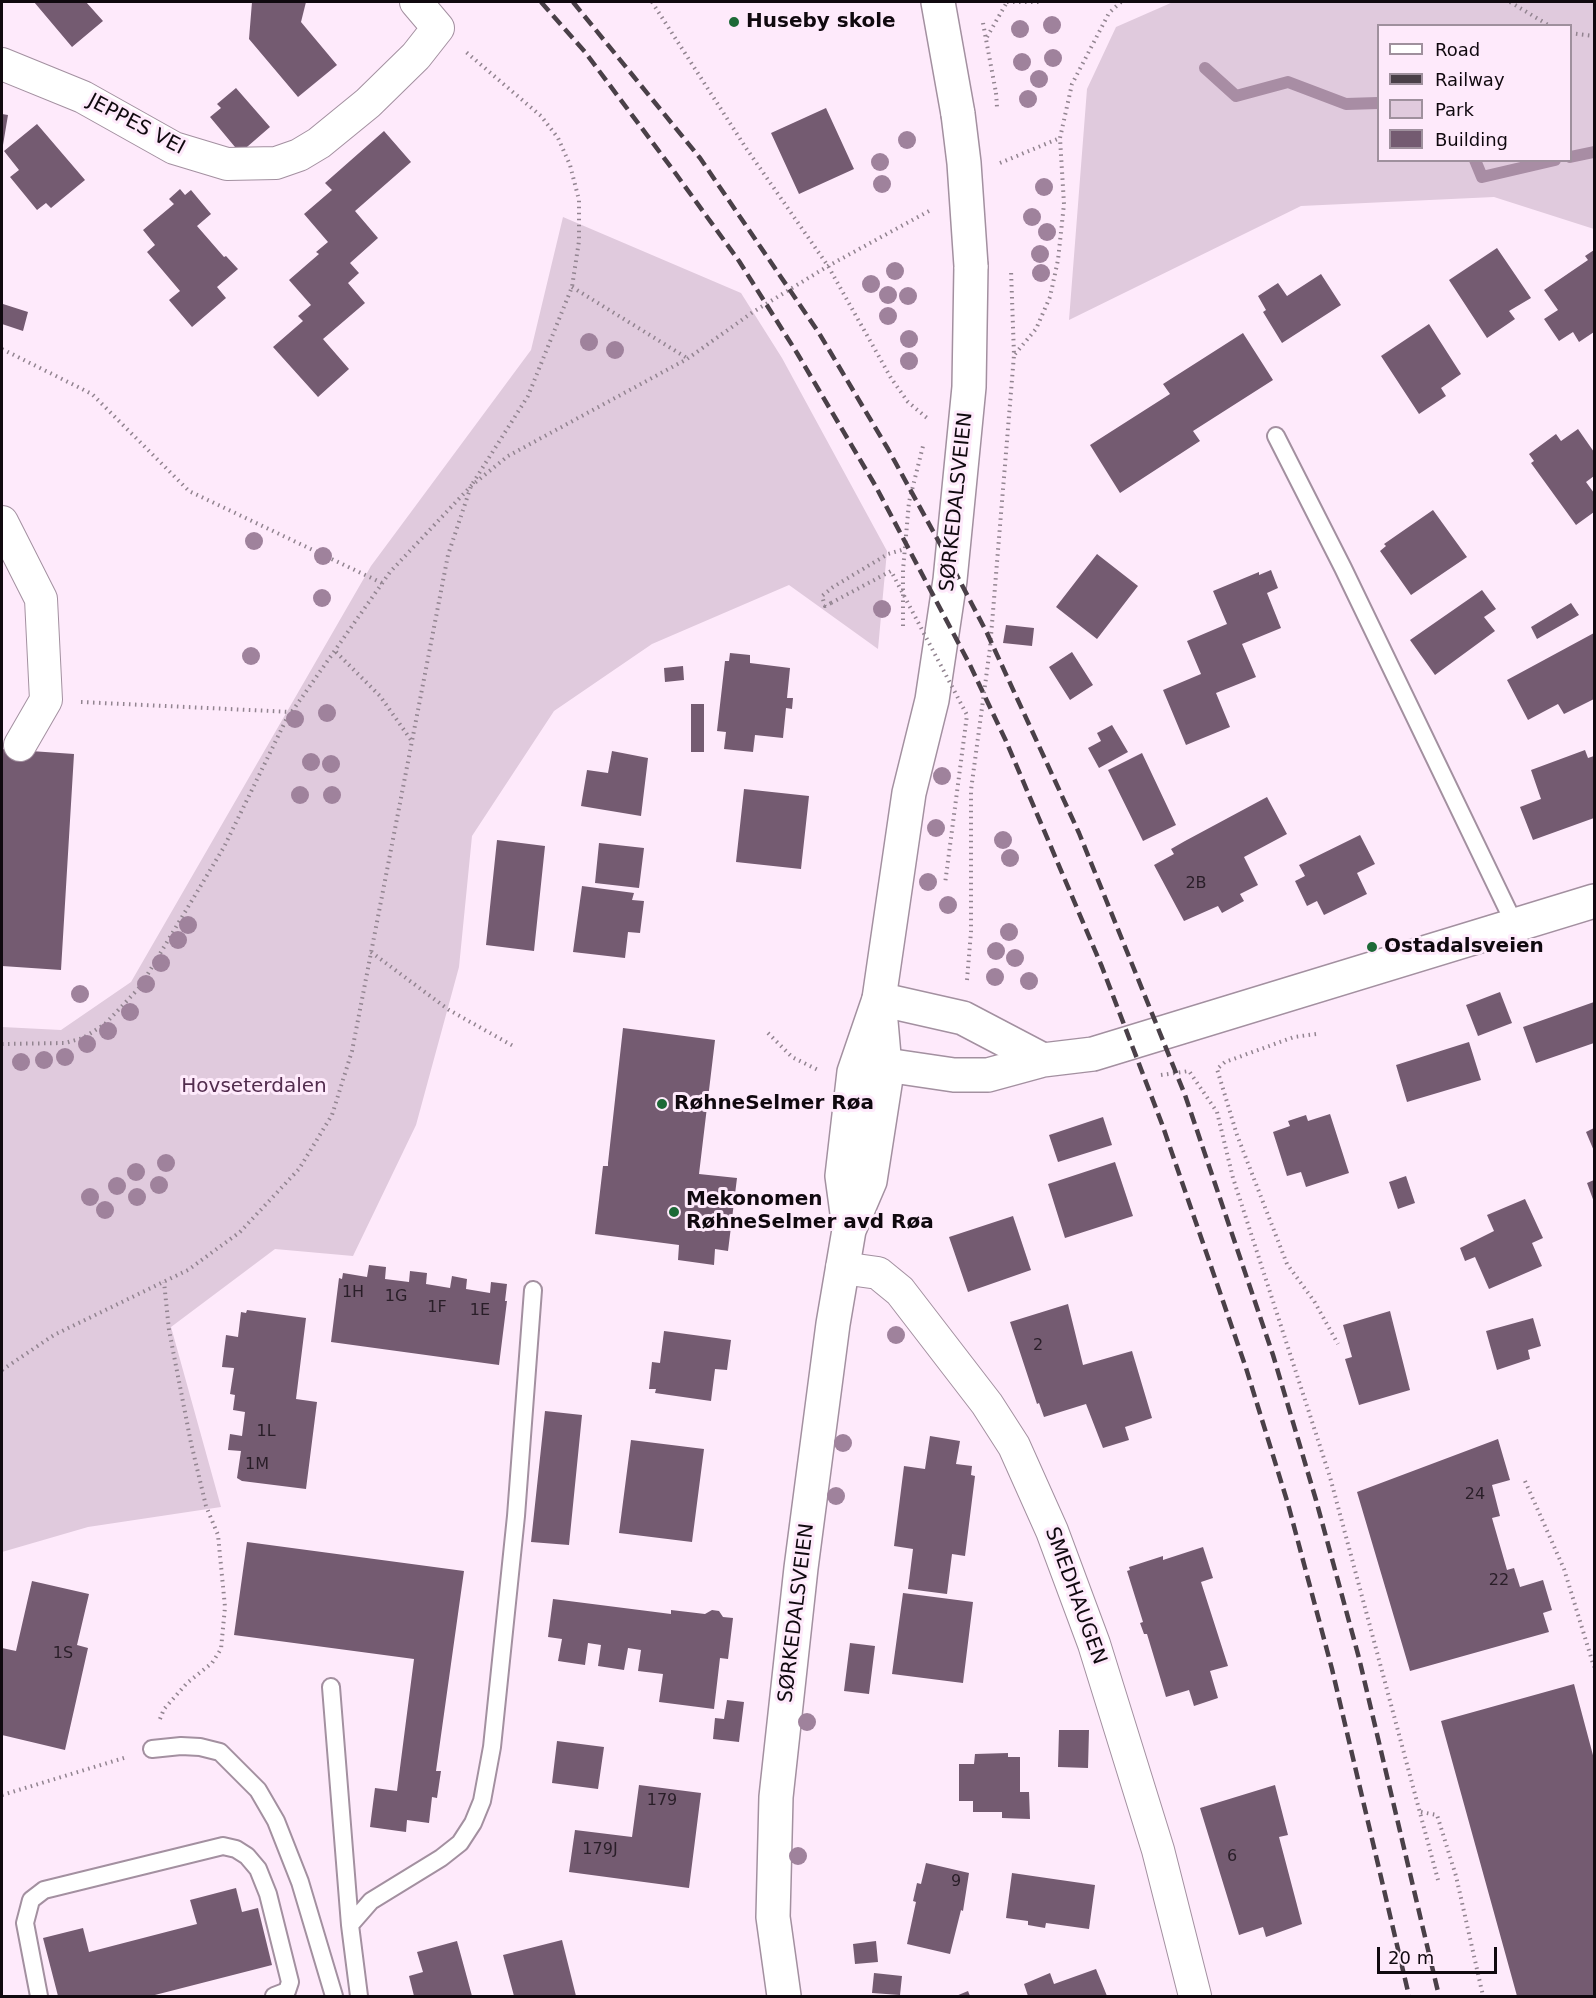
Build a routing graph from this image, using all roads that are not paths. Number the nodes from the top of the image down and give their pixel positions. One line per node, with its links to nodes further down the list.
1 (416, 2): 3 (street, JEPPES VEI)
2 (938, 2): 9 (main road, SØRKEDALSVEIEN, bridge)
3 (2, 64)
4 (1276, 436): 8 (lane)
5 (2, 522): 6 (street)
6 (20, 745)
7 (1594, 901): 8 (main road)
8 (1515, 925): 10 (main road)
9 (879, 999): 10 (main road); 11 (main road, SØRKEDALSVEIEN)
10 (1043, 1060): 11 (main road)
11 (871, 1063): 12 (main road, SØRKEDALSVEIEN)
12 (842, 1268): 21 (main road, SØRKEDALSVEIEN); 22 (street, SMEDHAUGEN)
13 (533, 1290): 16 (lane)
14 (331, 1687): 16 (lane)
15 (156, 1749): 19 (lane)
16 (350, 1925): 20 (lane)
17 (39, 1996): 18 (lane)
18 (274, 1996)
19 (334, 1996)
20 (359, 1996)
21 (784, 1996)
22 (1195, 1996)

